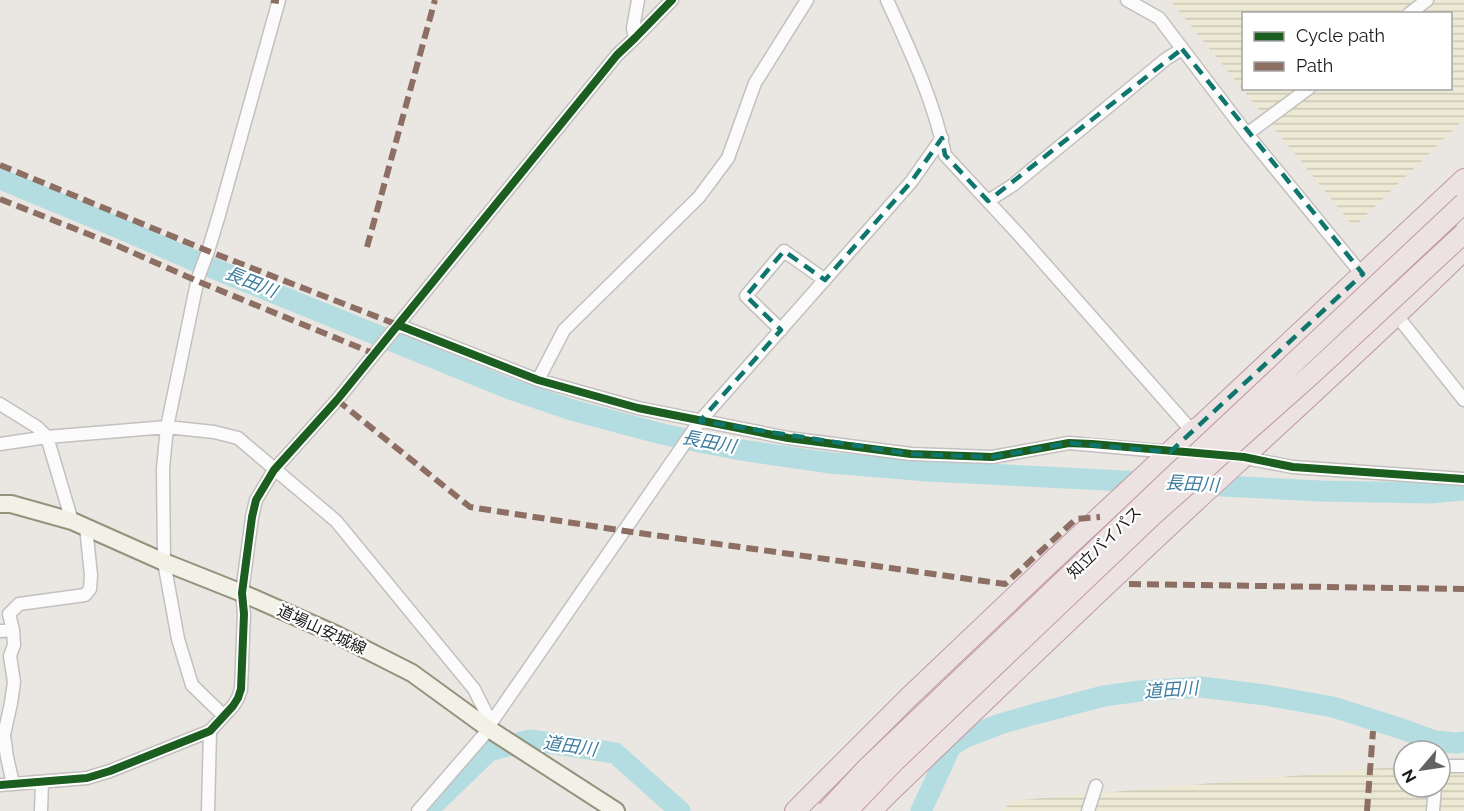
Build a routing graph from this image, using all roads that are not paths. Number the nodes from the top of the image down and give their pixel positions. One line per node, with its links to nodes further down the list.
1 (279, 0): 28 (street)
2 (638, 0): 9 (street)
3 (672, 0): 9 (street)
4 (807, 0): 24 (street)
5 (887, 0): 13 (street)
6 (1127, 0): 10 (street)
7 (1427, 0): 8 (street)
8 (1412, 12)
9 (636, 38): 22 (street)
10 (1182, 49): 12 (street); 15 (street)
11 (1306, 90): 12 (street)
12 (1247, 134): 19 (street)
13 (942, 138): 15 (street); 20 (street)
14 (1464, 179): 19 (highway)
15 (988, 201): 29 (street)
16 (1464, 203): 52 (highway, 知立バイパス, bridge)
17 (1464, 233): 53 (highway, 知立バイパス, bridge)
18 (1464, 250): 21 (highway)
19 (1362, 274): 21 (street); 29 (highway)
20 (825, 280): 23 (street); 23 (street)
21 (1397, 316): 25 (street); 33 (highway)
22 (398, 325): 24 (street); 34 (street)
23 (781, 330): 27 (street)
24 (538, 380): 27 (street)
25 (1464, 400)
26 (0, 404): 30 (street)
27 (700, 421): 32 (street); 42 (street)
28 (167, 427): 30 (street); 34 (street); 38 (street)
29 (1192, 431): 32 (highway)
30 (47, 437): 31 (street); 37 (street)
31 (0, 444)
32 (1170, 452): 33 (street); 51 (highway)
33 (1240, 460): 35 (street); 54 (highway)
34 (274, 470): 39 (street); 42 (street)
35 (1464, 479)
36 (0, 504): 37 (main road, 道場山安城線)
37 (79, 524): 38 (main road, 道場山安城線); 40 (street)
38 (164, 562): 39 (main road, 道場山安城線); 41 (street)
39 (242, 593): 41 (street); 42 (main road, 道場山安城線)
40 (6, 630): 45 (street)
41 (224, 716): 43 (street)
42 (490, 726): 49 (street); 50 (main road, 道場山安城線)
43 (210, 731): 44 (street); 48 (street)
44 (42, 782): 45 (street); 47 (street)
45 (6, 784)
46 (1096, 786): 55 (street)
47 (41, 811)
48 (208, 811)
49 (418, 811)
50 (616, 811)
51 (795, 811)
52 (827, 811)
53 (847, 811)
54 (871, 811)
55 (1088, 811)

